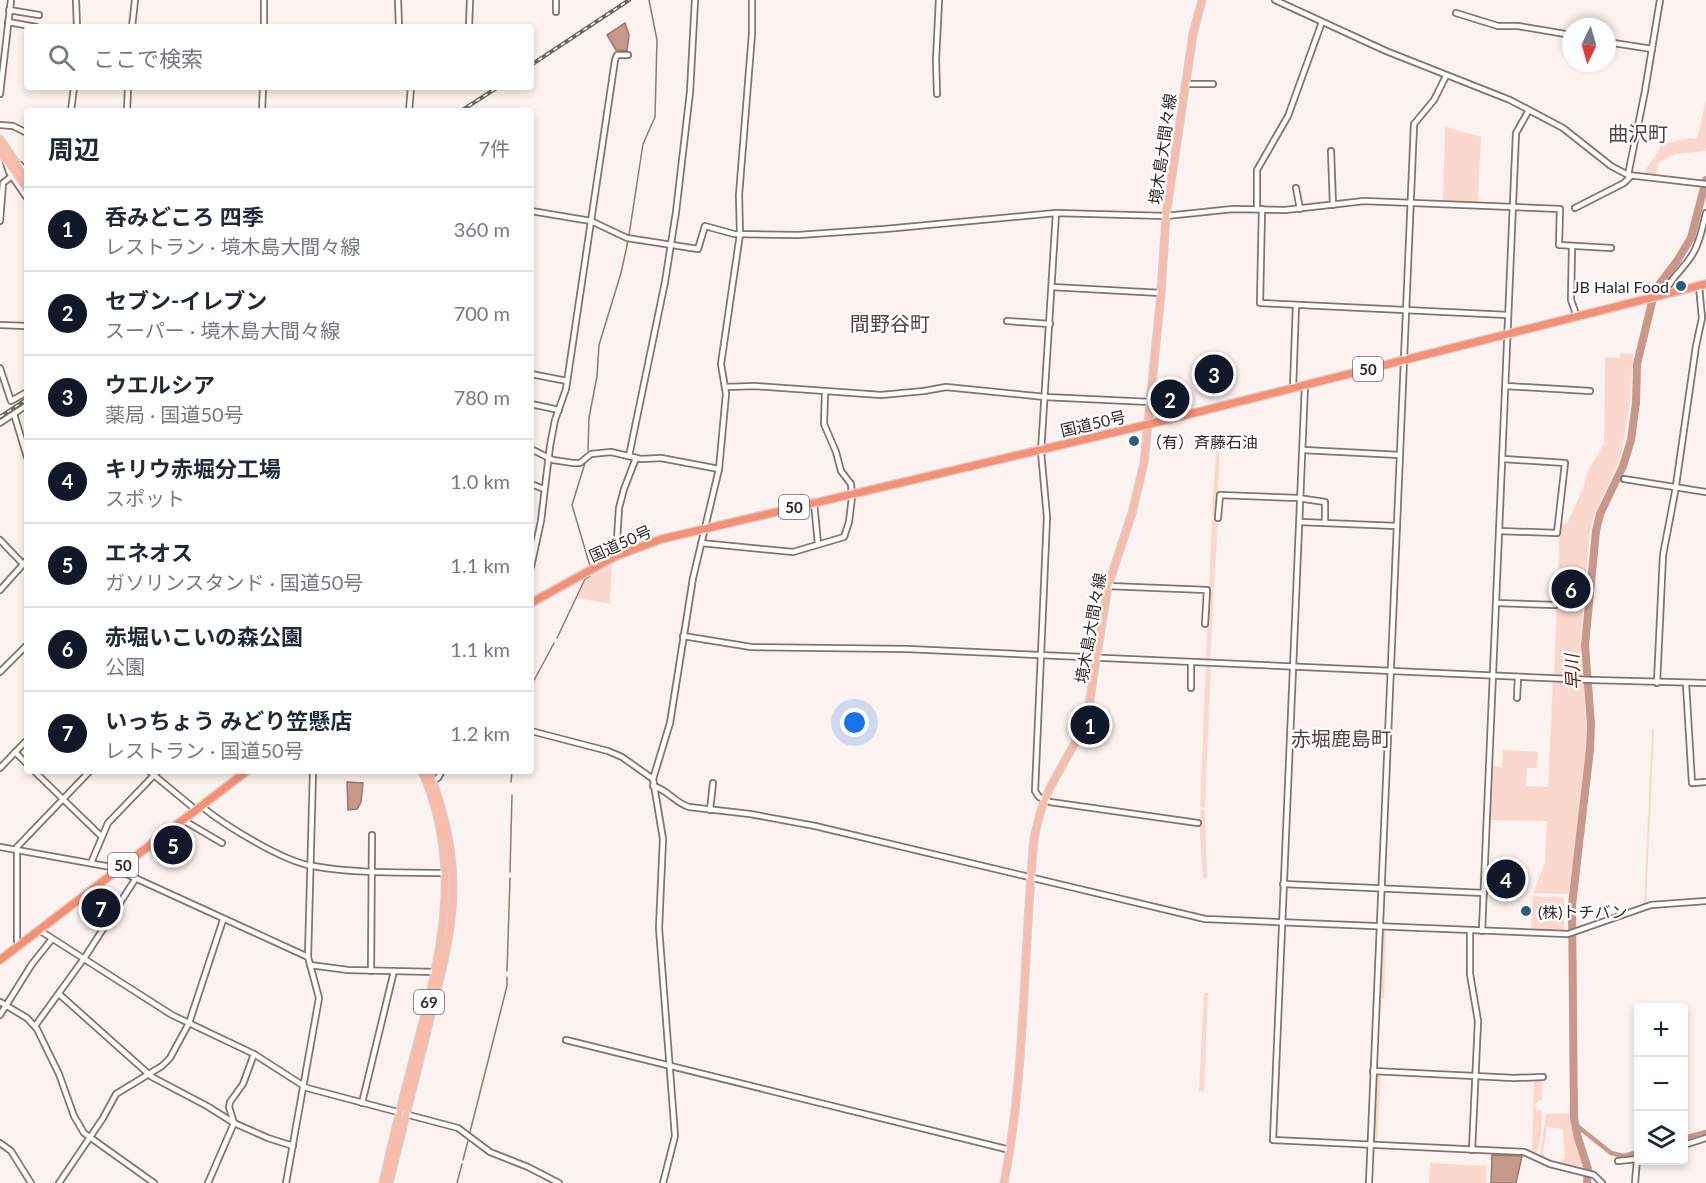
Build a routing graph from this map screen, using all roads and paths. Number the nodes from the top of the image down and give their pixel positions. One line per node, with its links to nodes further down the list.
1 (10, 0): 15 (street)
2 (76, 0): 21 (street)
3 (135, 0): 22 (street)
4 (264, 0): 23 (street)
5 (398, 0): 24 (street)
6 (470, 0): 25 (street)
7 (556, 0): 16 (street)
8 (695, 0): 74 (street)
9 (752, 0): 73 (street)
10 (939, 0): 40 (street)
11 (1202, 0): 33 (main road, 境木島大間々線)
12 (1275, 0): 14 (street)
13 (1660, 0): 29 (street)
14 (1289, 3): 20 (street)
15 (9, 9): 18 (street); 19 (street)
16 (556, 12)
17 (1456, 13): 27 (street)
18 (39, 15)
19 (8, 22): 26 (street); 31 (street)
20 (1322, 22): 32 (street); 66 (street)
21 (77, 24)
22 (132, 24)
23 (264, 24)
24 (399, 24)
25 (469, 24)
26 (24, 25)
27 (1562, 33)
28 (1616, 43): 29 (street)
29 (1652, 49): 56 (street)
30 (628, 55): 72 (street)
31 (2, 56): 39 (street)
32 (1446, 76): 45 (street); 61 (street)
33 (1185, 84): 34 (street); 70 (main road, 境木島大間々線)
34 (1214, 84)
35 (74, 90): 41 (street)
36 (128, 90): 42 (street)
37 (263, 90): 43 (street)
38 (411, 90): 44 (street)
39 (0, 94)
40 (938, 94)
41 (71, 108)
42 (127, 108)
43 (262, 108)
44 (409, 108)
45 (1529, 110): 56 (street); 63 (street)
46 (0, 125): 47 (street)
47 (24, 132)
48 (0, 139): 52 (main road)
49 (0, 151): 51 (main road)
50 (1331, 151): 62 (street)
51 (5, 159): 55 (street); 58 (main road)
52 (14, 160): 53 (street); 54 (main road)
53 (24, 169)
54 (24, 175)
55 (12, 176): 60 (street); 71 (street)
56 (1630, 176): 57 (street); 65 (street)
57 (1703, 183)
58 (24, 187)
59 (1296, 188): 64 (street)
60 (24, 194)
61 (1411, 202): 62 (street); 63 (street); 82 (street)
62 (1333, 205): 64 (street)
63 (1513, 207): 75 (street); 83 (street)
64 (1300, 208): 66 (street)
65 (1575, 208)
66 (1259, 209): 70 (street); 81 (street)
67 (534, 212): 72 (street)
68 (1056, 213): 70 (street); 73 (street); 78 (street)
69 (1706, 213): 80 (street)
70 (1166, 216): 79 (main road, 境木島大間々線)
71 (0, 221)
72 (591, 221): 74 (street); 93 (street)
73 (740, 234): 74 (street); 97 (street)
74 (671, 245): 115 (street)
75 (1572, 246): 76 (street); 84 (street)
76 (1611, 248)
77 (1702, 285): 80 (highway, 国道50号 / 50); 122 (street)
78 (1052, 287): 79 (street); 86 (street)
79 (1161, 293): 103 (main road, 境木島大間々線)
80 (1663, 295): 84 (highway, 国道50号 / 50)
81 (1296, 305): 82 (street); 98 (street)
82 (1406, 310): 83 (street); 90 (street)
83 (1508, 315): 89 (street)
84 (1577, 316): 89 (highway, 国道50号 / 50)
85 (1007, 321): 86 (street)
86 (1050, 324): 102 (street)
87 (0, 325): 88 (street)
88 (24, 326)
89 (1508, 334): 90 (highway, 国道50号 / 50); 96 (street)
90 (1404, 360): 94 (highway, 国道50号 / 50); 114 (street)
91 (0, 368): 95 (street)
92 (534, 375): 93 (street)
93 (567, 381): 106 (street)
94 (1305, 385): 98 (highway, 国道50号 / 50); 113 (street)
95 (3, 386): 101 (street)
96 (1506, 386): 99 (street); 118 (street)
97 (725, 387): 100 (street); 119 (street)
98 (1293, 388): 109 (highway, 国道50号 / 50)
99 (1590, 391)
100 (825, 393): 102 (street); 125 (street)
101 (24, 394)
102 (1045, 398): 103 (street); 111 (street)
103 (1150, 402): 109 (main road, 境木島大間々線)
104 (534, 405): 106 (street)
105 (24, 407): 107 (street)
106 (559, 410): 116 (street)
107 (14, 414): 108 (street); 110 (street)
108 (0, 423)
109 (1148, 424): 111 (highway, 国道50号 / 50); 141 (main road, 境木島大間々線)
110 (24, 447)
111 (1042, 449): 125 (highway, 国道50号 / 50); 149 (street)
112 (534, 450): 116 (street)
113 (1303, 450): 114 (street); 126 (street)
114 (1400, 455): 131 (street)
115 (629, 456): 116 (street); 117 (street)
116 (549, 458): 123 (street)
117 (636, 458): 119 (street); 138 (street)
118 (1503, 459): 133 (street); 133 (street)
119 (719, 469): 132 (street)
120 (1624, 479): 122 (street)
121 (534, 485): 123 (street)
122 (1676, 487): 124 (street); 157 (street)
123 (544, 489): 137 (street)
124 (1706, 492)
125 (852, 494): 127 (highway, 国道50号 / 50); 136 (street)
126 (1301, 498): 128 (street); 129 (street); 130 (street)
127 (814, 502): 132 (highway, 国道50号 / 50); 136 (street)
128 (1218, 518)
129 (1300, 522): 130 (street); 152 (street)
130 (1325, 523): 131 (street)
131 (1397, 526): 153 (street)
132 (705, 528): 135 (street); 138 (highway, 国道50号 / 50)
133 (1499, 531): 144 (street)
134 (0, 540): 139 (street)
135 (701, 543): 136 (street); 147 (street)
136 (818, 544)
137 (534, 553)
138 (616, 556): 143 (highway, 国道50号 / 50)
139 (24, 561)
140 (24, 563): 142 (street)
141 (1108, 586): 146 (street); 150 (main road, 境木島大間々線)
142 (0, 590)
143 (534, 601)
144 (1496, 603): 145 (street); 155 (street)
145 (1555, 605)
146 (1205, 624)
147 (683, 636): 149 (street); 176 (street)
148 (24, 648): 154 (street)
149 (1041, 656): 150 (street); 182 (street)
150 (1097, 658): 151 (street); 182 (main road, 境木島大間々線)
151 (1191, 662): 152 (street); 160 (street)
152 (1294, 667): 153 (street); 199 (street)
153 (1390, 671): 155 (street); 200 (street)
154 (0, 672)
155 (1493, 675): 156 (street); 201 (street)
156 (1518, 676): 157 (street); 161 (street)
157 (1658, 683): 159 (street)
158 (1706, 683): 159 (street)
159 (1686, 684): 178 (street)
160 (1191, 688)
161 (1516, 698)
162 (534, 732): 176 (street)
163 (24, 743): 164 (street)
164 (15, 752): 165 (street); 166 (street)
165 (24, 761)
166 (0, 768)
167 (37, 774): 181 (street)
168 (87, 774): 181 (street)
169 (151, 774): 187 (street)
170 (156, 774): 183 (street)
171 (243, 774): 183 (highway, 50)
172 (313, 774): 193 (street)
173 (423, 774): 196 (main road, 69)
174 (430, 774): 177 (main road, 69)
175 (440, 774): 177 (street)
176 (653, 779): 180 (street)
177 (432, 781): 233 (main road, 69)
178 (1706, 782)
179 (713, 783): 184 (street)
180 (653, 786): 184 (street); 226 (street)
181 (64, 800): 187 (street); 191 (street)
182 (1045, 800): 186 (street); 198 (main road, 境木島大間々線)
183 (198, 808): 185 (highway, 50); 193 (street)
184 (710, 810): 198 (street)
185 (183, 820): 189 (street); 194 (highway, 50)
186 (1198, 823)
187 (101, 836): 192 (street)
188 (372, 836): 195 (street)
189 (222, 843)
190 (0, 847): 191 (street)
191 (17, 850): 192 (street); 210 (street)
192 (91, 863): 194 (street)
193 (311, 866): 195 (street); 211 (street)
194 (118, 870): 197 (street); 206 (highway, 50)
195 (372, 871): 196 (street); 215 (street)
196 (446, 873): 217 (main road, 69)
197 (136, 878): 203 (street); 212 (street)
198 (1031, 879): 204 (street); 241 (main road, 境木島大間々線)
199 (1283, 884): 200 (street); 204 (street)
200 (1382, 889): 201 (street); 205 (street)
201 (1484, 893): 208 (street)
202 (1706, 901): 208 (street)
203 (223, 920): 211 (street); 222 (street)
204 (1282, 922): 205 (street); 239 (street)
205 (1380, 926): 207 (street); 227 (street)
206 (39, 930): 209 (street); 210 (highway, 50)
207 (1470, 930): 208 (street); 229 (street)
208 (1482, 931)
209 (51, 939): 212 (street); 220 (street)
210 (18, 945): 213 (highway, 50)
211 (308, 957): 214 (street)
212 (83, 959): 218 (street); 222 (street)
213 (0, 960)
214 (310, 965): 215 (street); 231 (street)
215 (371, 971): 216 (street)
216 (394, 971): 217 (street); 232 (street)
217 (436, 972): 233 (main road, 69)
218 (59, 994): 223 (street); 228 (street)
219 (0, 1002): 220 (street)
220 (6, 1005): 221 (street); 223 (street)
221 (0, 1015)
222 (189, 1023): 225 (street); 228 (street)
223 (35, 1026): 235 (street)
224 (566, 1040): 226 (street)
225 (254, 1054): 231 (street); 234 (street)
226 (670, 1065): 241 (street); 254 (street)
227 (1373, 1071): 229 (street); 239 (street)
228 (148, 1074): 234 (street); 235 (street)
229 (1475, 1075): 230 (street); 242 (street)
230 (1543, 1077)
231 (303, 1086): 232 (street); 240 (street)
232 (362, 1103): 233 (street)
233 (403, 1114): 251 (main road, 69); 252 (main road, 69); 253 (street)
234 (234, 1123): 240 (street); 249 (street)
235 (90, 1138): 247 (street); 248 (street)
236 (1706, 1138): 238 (street)
237 (0, 1143): 246 (street)
238 (1688, 1143)
239 (1370, 1145): 242 (street); 256 (street)
240 (293, 1146): 250 (street)
241 (1010, 1150): 255 (main road, 境木島大間々線)
242 (1472, 1150): 257 (street)
243 (1634, 1159): 244 (street)
244 (1618, 1161)
245 (1637, 1165): 258 (street)
246 (31, 1183)
247 (59, 1183)
248 (153, 1183)
249 (208, 1183)
250 (286, 1183)
251 (383, 1183)
252 (388, 1183)
253 (559, 1183)
254 (663, 1183)
255 (1004, 1183)
256 (1369, 1183)
257 (1602, 1183)
258 (1635, 1183)

